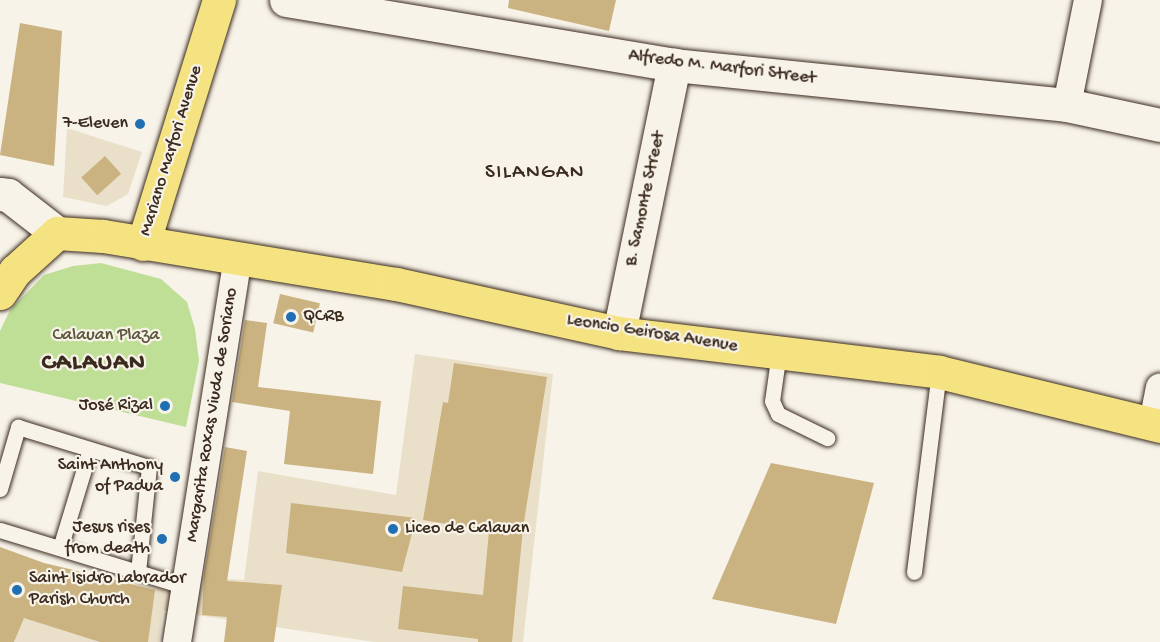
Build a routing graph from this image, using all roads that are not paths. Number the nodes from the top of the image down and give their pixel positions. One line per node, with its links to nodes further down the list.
1 (219, 0): 9 (main road, Mariano Marfori Avenue)
2 (286, 0): 4 (street, Alfredo M. Marfori Street)
3 (1088, 0): 5 (street)
4 (674, 65): 5 (street, Alfredo M. Marfori Street); 12 (street, B. Samonte Street)
5 (1067, 105): 6 (street, Alfredo M. Marfori Street)
6 (1160, 125)
7 (0, 194): 8 (street)
8 (57, 233): 9 (main road, Mariano Marfori Avenue); 11 (main road)
9 (143, 244): 10 (main road, Leoncio Geirosa Avenue)
10 (237, 259): 12 (main road, Leoncio Geirosa Avenue); 24 (street, Margarita Roxas Viuda de Soriano)
11 (0, 293)
12 (619, 333): 13 (main road, Leoncio Geirosa Avenue)
13 (779, 352): 14 (main road, Leoncio Geirosa Avenue); 17 (lane)
14 (939, 372): 16 (main road, Leoncio Geirosa Avenue); 23 (lane)
15 (1160, 388): 16 (street)
16 (1157, 425)
17 (827, 438)
18 (90, 449): 19 (lane); 21 (lane); 22 (lane)
19 (0, 489)
20 (0, 530): 21 (lane)
21 (60, 548): 22 (lane)
22 (138, 571): 24 (lane)
23 (914, 572)
24 (187, 587): 25 (street, Margarita Roxas Viuda de Soriano)
25 (177, 642)

